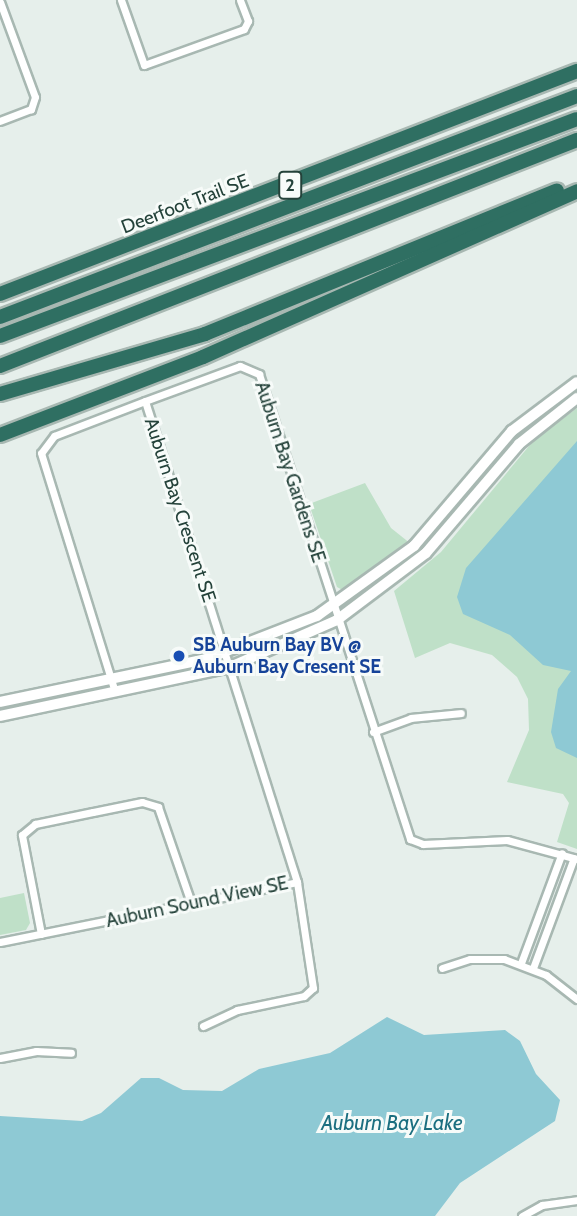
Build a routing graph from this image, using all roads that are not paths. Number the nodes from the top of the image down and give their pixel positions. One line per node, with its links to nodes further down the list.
1 (121, 0): 2 (street)
2 (240, 0)
3 (0, 2): 7 (street)
4 (577, 71): 11 (highway, Deerfoot Trail SE / 2)
5 (577, 96): 12 (highway)
6 (577, 120): 13 (highway, 2)
7 (0, 121)
8 (577, 140): 14 (highway)
9 (577, 182): 16 (highway)
10 (577, 191): 19 (highway)
11 (0, 294)
12 (0, 317)
13 (0, 336)
14 (0, 366)
15 (577, 383): 20 (street)
16 (0, 394)
17 (577, 398): 21 (street)
18 (145, 401): 20 (street, Auburn Bay Gardens SE); 22 (street, Auburn Bay Crescent SE); 24 (street, Auburn Bay Crescent SE)
19 (0, 435)
20 (333, 607): 21 (street); 22 (street)
21 (337, 620): 23 (street); 29 (street)
22 (226, 654): 23 (street, Auburn Bay Crescent SE); 24 (street)
23 (230, 667): 25 (street); 32 (street, Auburn Sound View SE)
24 (111, 679): 25 (street, Auburn Bay Crescent SE); 26 (street)
25 (116, 692): 28 (street)
26 (0, 702)
27 (461, 713): 29 (street)
28 (0, 715)
29 (373, 732): 30 (street)
30 (562, 853): 31 (street); 36 (street)
31 (576, 858): 38 (street)
32 (297, 882): 33 (street, Auburn Sound View SE); 40 (street)
33 (191, 903): 34 (street, Auburn Sound View SE); 34 (street)
34 (41, 934): 35 (street, Auburn Sound View SE)
35 (0, 942)
36 (521, 963): 37 (street); 38 (street)
37 (442, 968)
38 (533, 968): 39 (street)
39 (577, 999)
40 (203, 1026)
41 (71, 1053): 42 (street)
42 (0, 1058)
43 (577, 1200): 44 (street)
44 (522, 1216)

